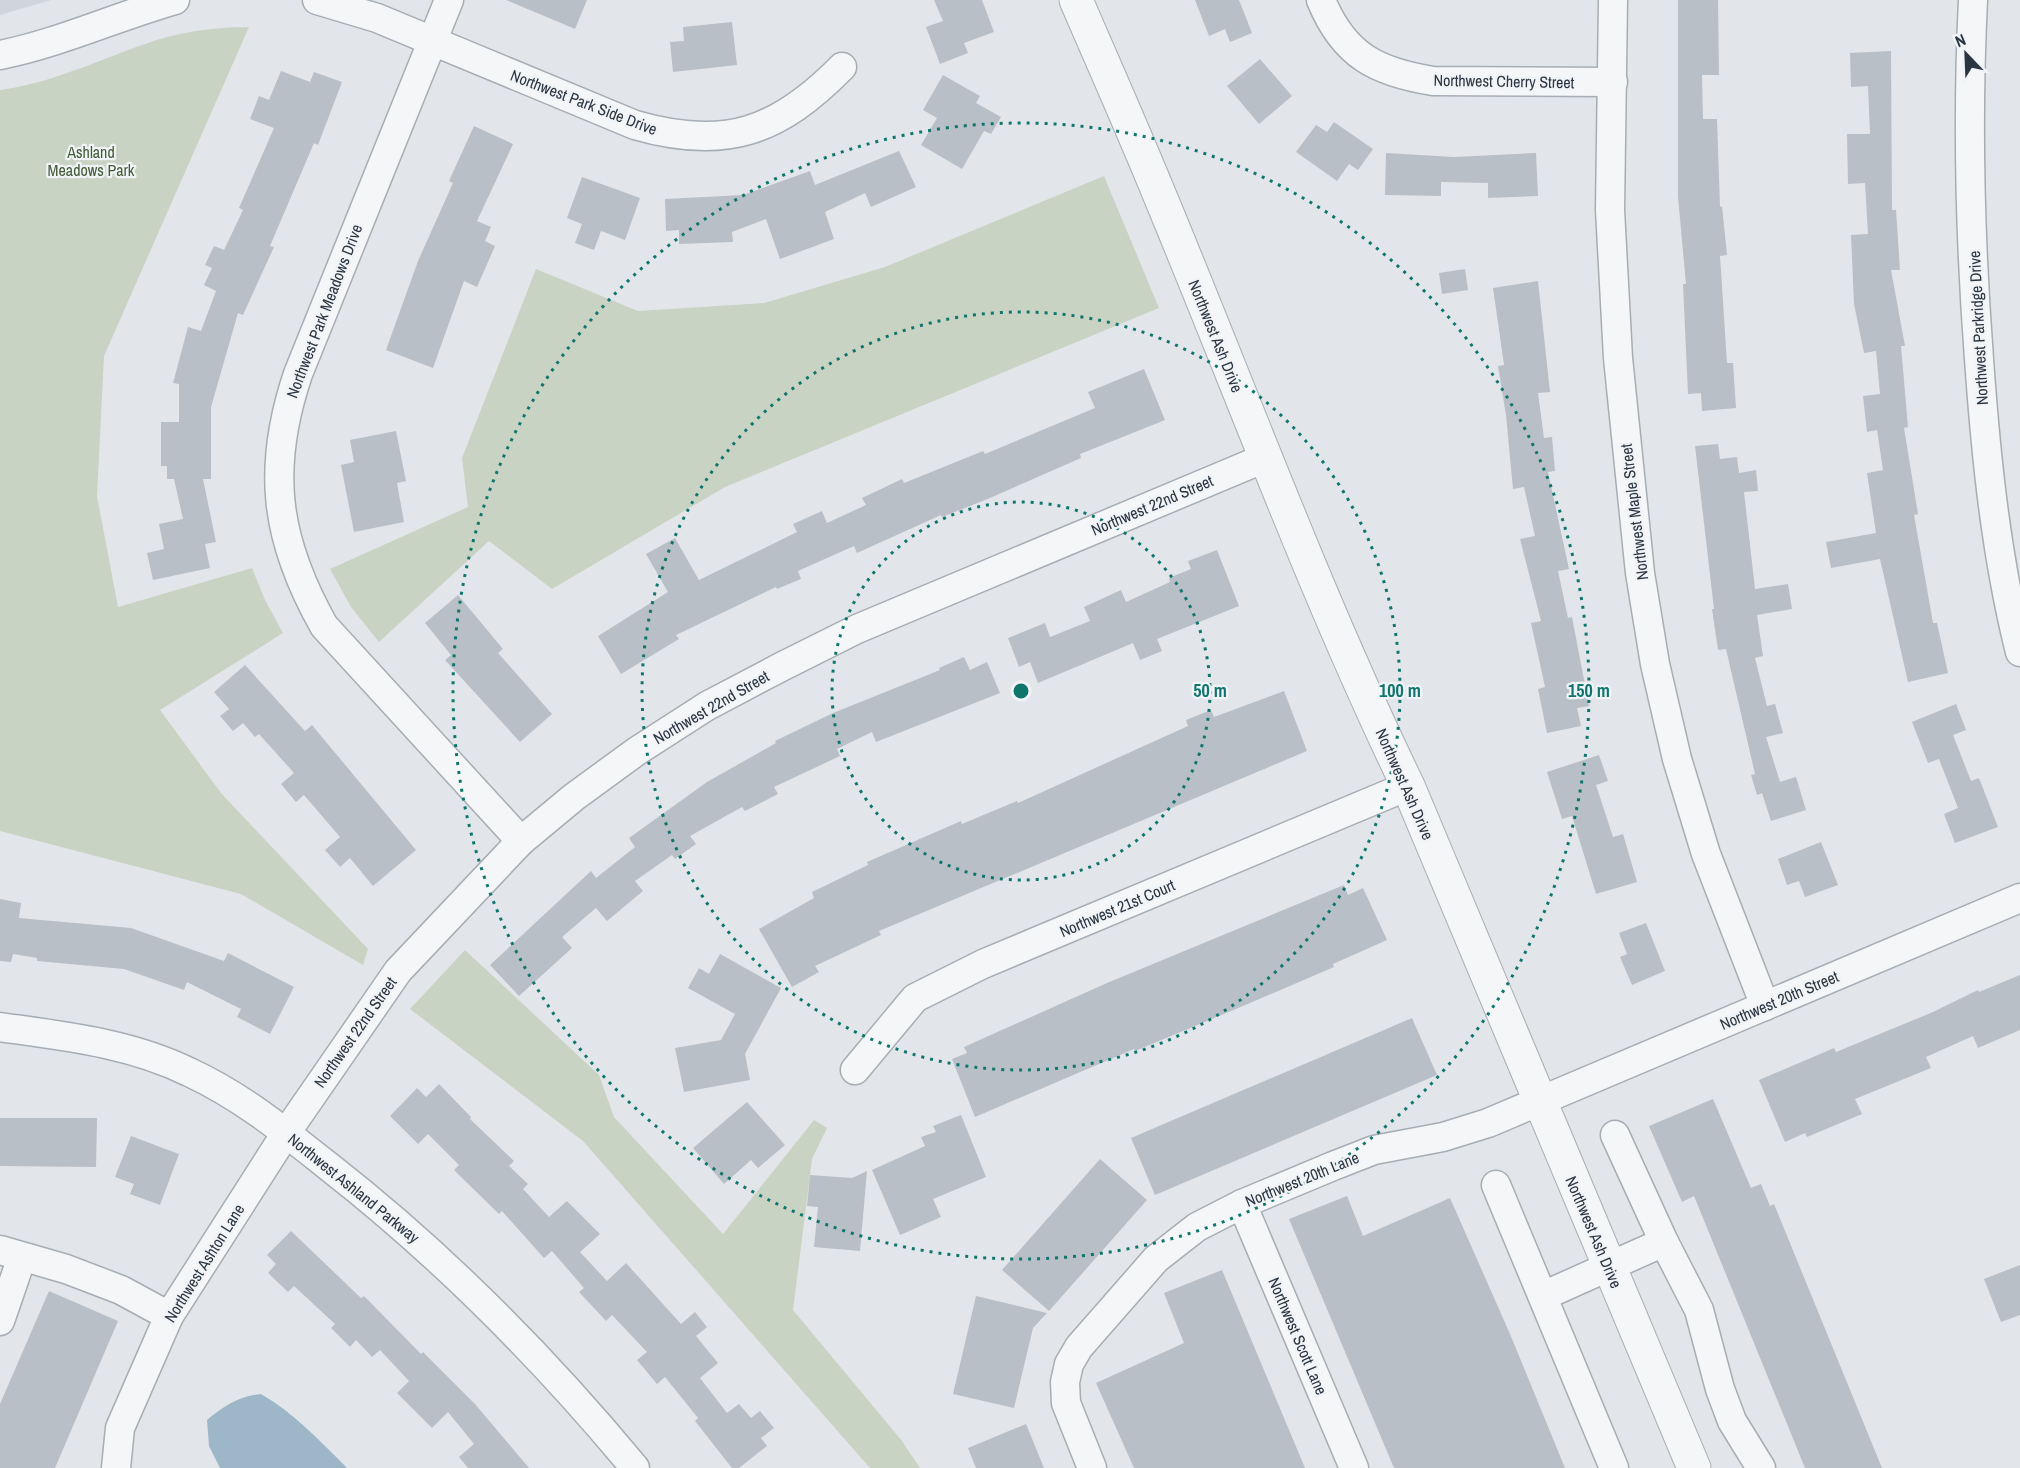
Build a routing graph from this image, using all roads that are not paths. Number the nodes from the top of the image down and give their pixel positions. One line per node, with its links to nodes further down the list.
1 (175, 0): 9 (street)
2 (317, 0): 8 (street, Northwest Park Side Drive)
3 (449, 0): 8 (street, Northwest Park Meadows Drive)
4 (1076, 0): 12 (street, Northwest Ash Drive)
5 (1321, 0): 11 (street, Northwest Cherry Street)
6 (1613, 0): 11 (street, Northwest Maple Street)
7 (1973, 0): 13 (street, Northwest Parkridge Drive)
8 (432, 40): 10 (street, Northwest Park Side Drive); 15 (street, Northwest Park Meadows Drive)
9 (0, 55)
10 (842, 67)
11 (1613, 82): 17 (street, Northwest Maple Street)
12 (1265, 458): 14 (street, Northwest Ash Drive); 15 (street, Northwest 22nd Street)
13 (2020, 652)
14 (1408, 786): 19 (street, Northwest 21st Court); 20 (street, Northwest Ash Drive)
15 (521, 841): 21 (street, Northwest 22nd Street)
16 (2020, 898): 17 (street, Northwest 20th Street)
17 (1765, 1006): 20 (street, Northwest 20th Street)
18 (0, 1028): 21 (street, Northwest Ashland Parkway)
19 (855, 1070)
20 (1539, 1101): 24 (street, Northwest 20th Lane); 27 (street, Northwest Ash Drive)
21 (286, 1133): 29 (street, Northwest Ashton Lane); 32 (street, Northwest Ashland Parkway)
22 (1615, 1135): 25 (street)
23 (1496, 1185): 28 (street)
24 (1242, 1204): 33 (street, Northwest 20th Lane); 34 (street, Northwest Scott Lane)
25 (1664, 1242): 27 (street); 37 (street)
26 (11, 1254): 29 (street); 30 (street)
27 (1610, 1268): 28 (street); 36 (street, Northwest Ash Drive)
28 (1543, 1296): 35 (street)
29 (169, 1316): 31 (street, Northwest Ashton Lane)
30 (0, 1321)
31 (116, 1468)
32 (635, 1468)
33 (1092, 1468)
34 (1354, 1468)
35 (1614, 1468)
36 (1694, 1468)
37 (1761, 1468)

